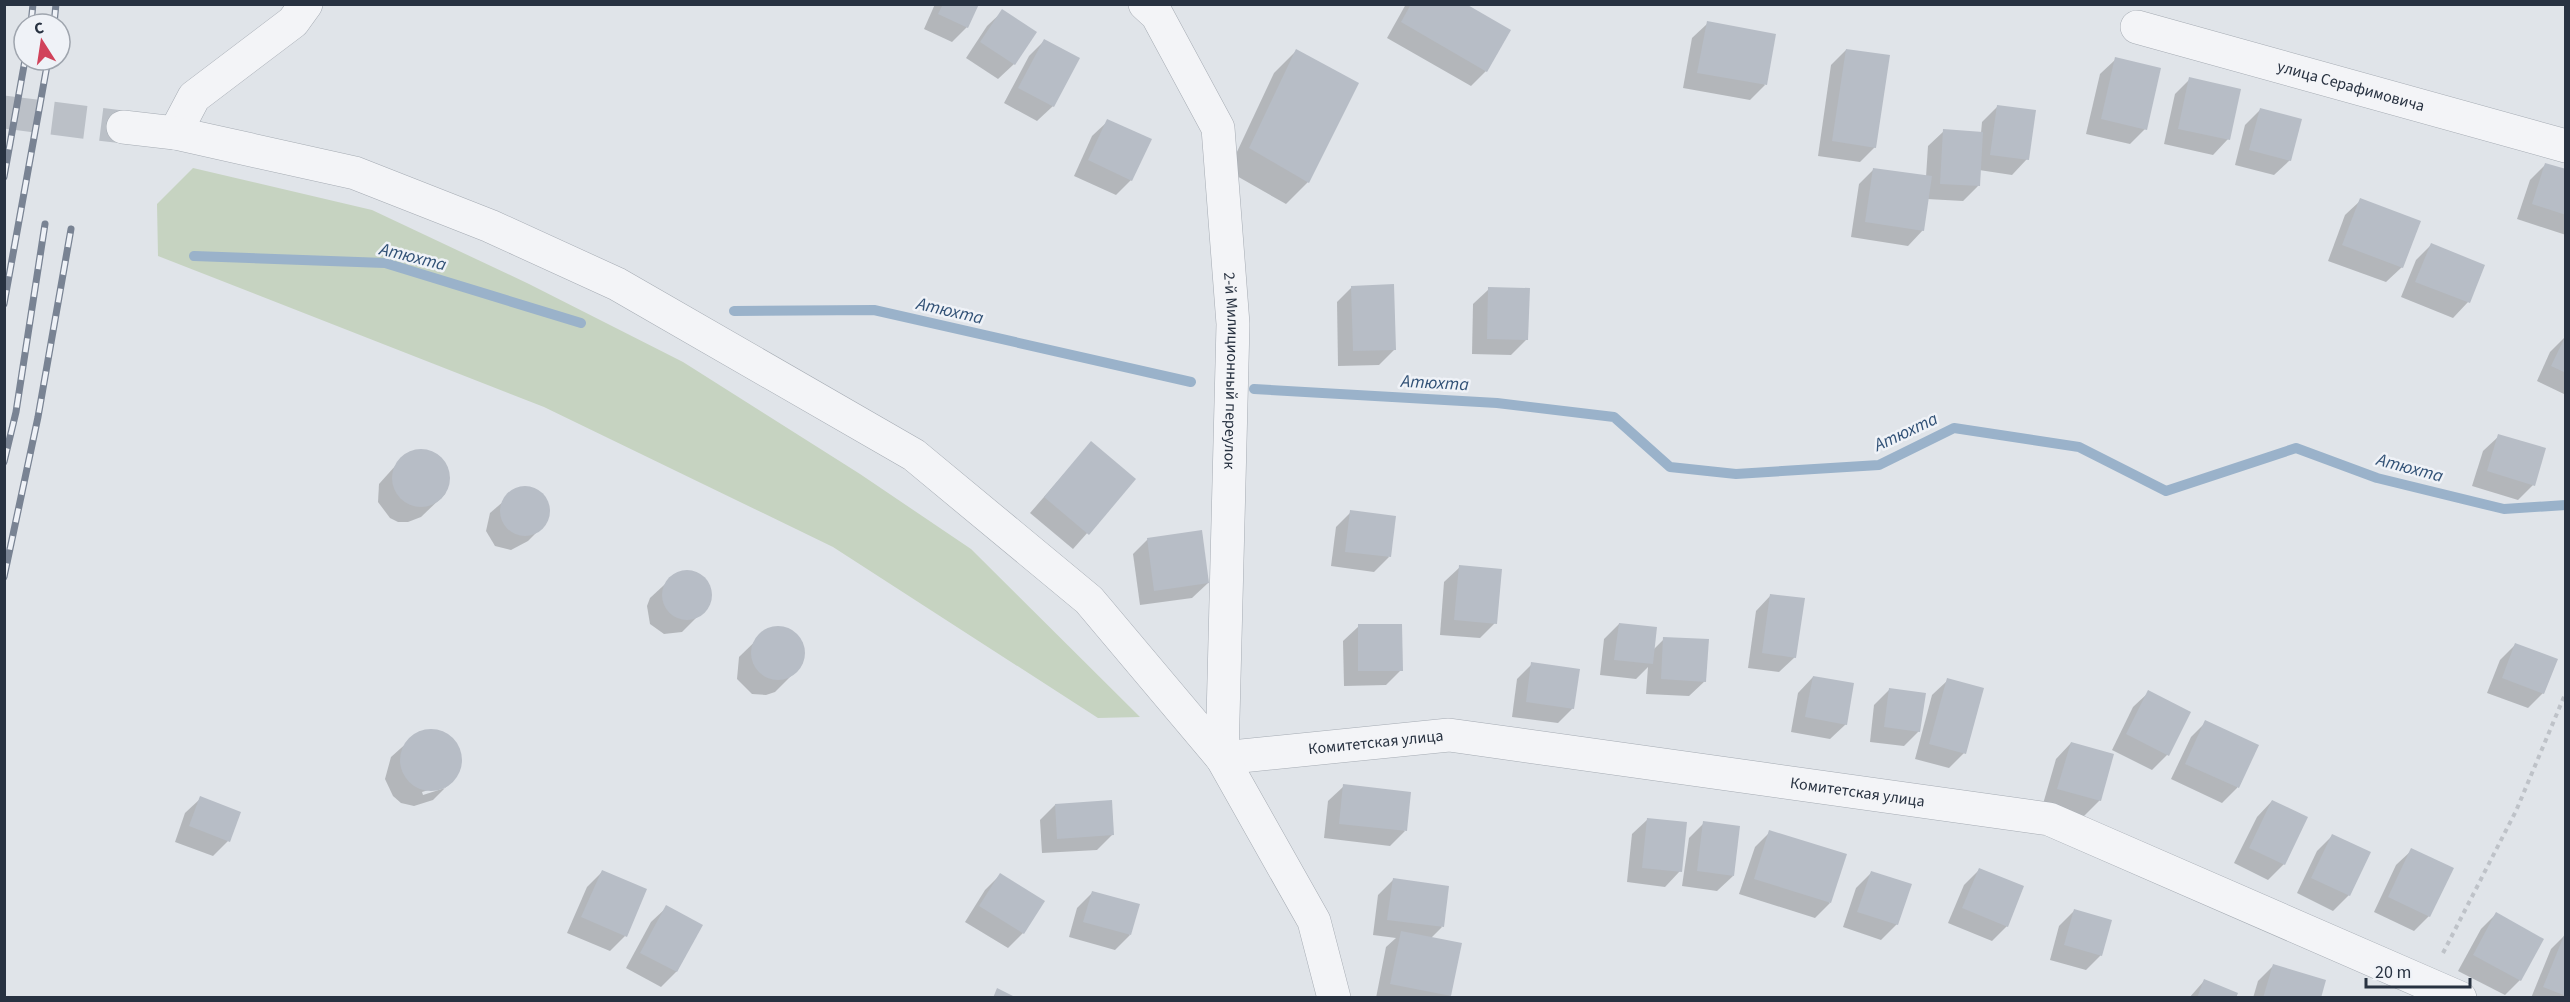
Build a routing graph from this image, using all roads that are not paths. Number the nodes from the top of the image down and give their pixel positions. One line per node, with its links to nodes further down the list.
1 (306, 4): 5 (street)
2 (1154, 8): 7 (street, 2-й Милиционный переулок)
3 (2137, 27): 6 (street, улица Серафимовича)
4 (123, 127): 5 (street)
5 (175, 133): 7 (street)
6 (2565, 146)
7 (1222, 758): 8 (street); 9 (street, Комитетская улица)
8 (1334, 998)
9 (2460, 998)

